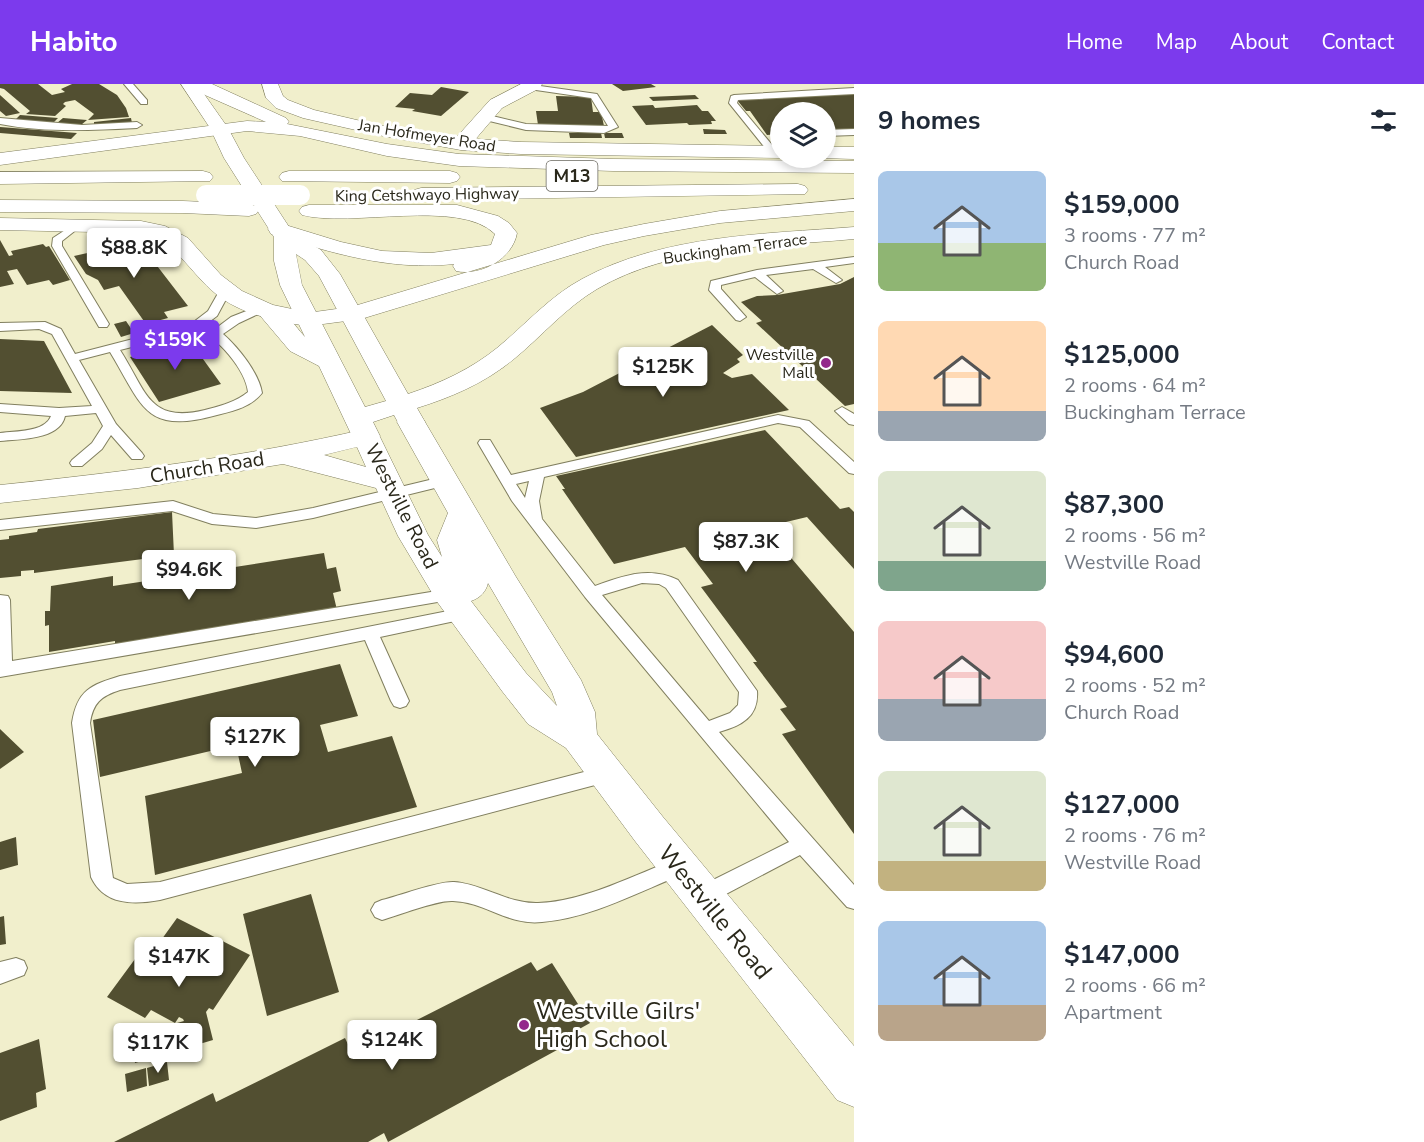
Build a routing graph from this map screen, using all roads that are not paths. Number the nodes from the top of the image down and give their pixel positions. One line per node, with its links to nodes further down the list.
1 (128, 84): 7 (lane)
2 (189, 84): 11 (main road, Westville Road)
3 (195, 84): 12 (main road)
4 (270, 84): 16 (main road, Jan Hofmeyer Road)
5 (531, 85): 8 (main road); 8 (lane)
6 (854, 91): 15 (lane)
7 (144, 102)
8 (484, 117): 16 (main road)
9 (0, 120): 10 (lane)
10 (137, 125)
11 (219, 128): 12 (main road); 20 (main road); 34 (main road, Westville Road)
12 (300, 131): 21 (main road)
13 (854, 132): 14 (lane)
14 (836, 133)
15 (770, 142)
16 (461, 144): 17 (main road, Jan Hofmeyer Road)
17 (770, 144)
18 (836, 153): 19 (main road)
19 (854, 153)
20 (0, 159)
21 (854, 167)
22 (854, 176): 24 (main road, King Cetshwayo Highway / M13)
23 (0, 178): 24 (main road, King Cetshwayo Highway / M13)
24 (204, 186): 26 (main road, King Cetshwayo Highway / M13); 27 (main road, King Cetshwayo Highway / M13, bridge)
25 (854, 189): 27 (main road, King Cetshwayo Highway / M13)
26 (0, 197)
27 (304, 203): 30 (main road); 36 (main road)
28 (854, 205): 43 (main road)
29 (0, 206): 30 (main road)
30 (249, 210): 33 (main road)
31 (0, 224): 32 (main road)
32 (76, 226): 33 (main road); 47 (lane)
33 (141, 227): 41 (main road)
34 (282, 233): 36 (main road); 43 (main road, Westville Road); 45 (main road, Westville Road)
35 (854, 233): 58 (main road, Buckingham Terrace)
36 (501, 248): 43 (main road)
37 (854, 260): 38 (lane)
38 (815, 265): 39 (lane); 40 (lane)
39 (757, 273): 42 (lane); 46 (lane)
40 (836, 280)
41 (225, 290): 44 (main road); 49 (lane)
42 (777, 291)
43 (350, 309): 45 (main road); 58 (main road, Westville Road)
44 (266, 311): 45 (main road); 50 (lane); 53 (main road)
45 (305, 315): 53 (main road, Westville Road)
46 (740, 317)
47 (103, 324)
48 (0, 327): 52 (lane)
49 (195, 327): 50 (lane); 51 (lane)
50 (218, 333): 51 (lane)
51 (113, 348): 52 (lane)
52 (73, 358): 55 (lane)
53 (328, 362): 61 (main road, Westville Road)
54 (0, 408): 57 (lane)
55 (100, 409): 57 (lane); 60 (lane)
56 (842, 411): 59 (lane)
57 (59, 412): 62 (lane)
58 (406, 413): 61 (main road, Church Road); 70 (main road, Westville Road)
59 (854, 421)
60 (110, 426): 64 (lane); 66 (lane)
61 (362, 427): 64 (main road, Church Road); 65 (main road, Church Road); 72 (main road, Westville Road)
62 (0, 437)
63 (485, 443): 71 (lane)
64 (136, 456): 66 (main road, Church Road)
65 (257, 459): 72 (main road); 73 (main road, Church Road)
66 (77, 463): 68 (main road, Church Road)
67 (854, 470): 69 (lane)
68 (0, 473)
69 (537, 474): 71 (lane); 75 (lane)
70 (446, 481): 72 (lane); 74 (main road, Westville Road)
71 (507, 481): 75 (lane)
72 (389, 487): 76 (lane); 79 (main road, Westville Road)
73 (0, 494)
74 (464, 512): 79 (main road); 84 (main road, Westville Road)
75 (535, 520): 77 (lane)
76 (0, 525)
77 (591, 593): 83 (lane); 83 (lane)
78 (2, 600): 81 (lane)
79 (456, 604): 80 (lane); 81 (lane); 84 (main road, Westville Road)
80 (370, 633): 82 (lane); 85 (lane)
81 (2, 670)
82 (400, 701)
83 (705, 729): 86 (lane)
84 (579, 738): 85 (main road, Westville Road)
85 (607, 774): 87 (main road, Westville Road)
86 (803, 844): 87 (lane); 88 (lane)
87 (690, 881): 89 (lane); 90 (main road, Westville Road)
88 (854, 900)
89 (382, 910)
90 (854, 1083)

